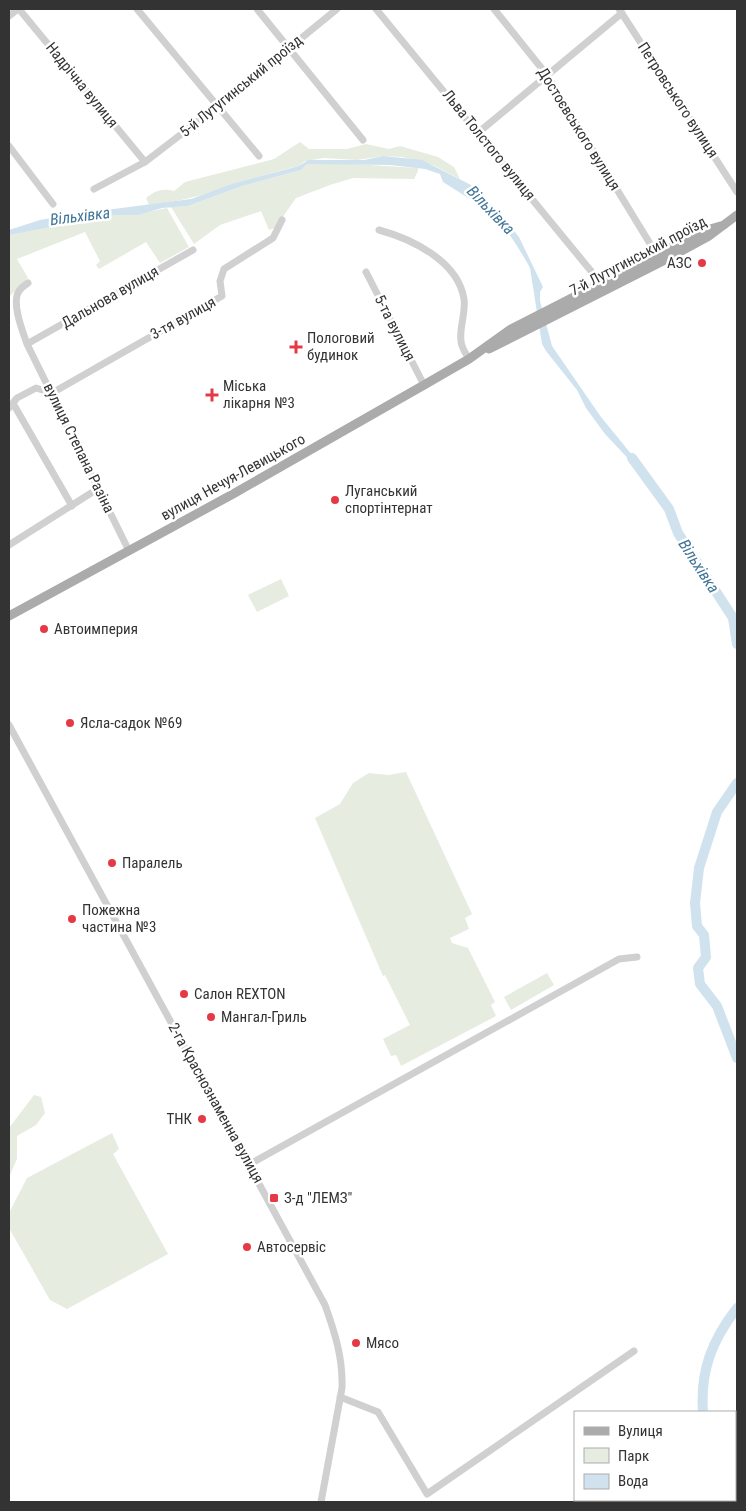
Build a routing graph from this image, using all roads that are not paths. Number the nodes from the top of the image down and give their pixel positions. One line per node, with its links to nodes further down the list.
1 (19, 9): 8 (street); 16 (street, Надрічна вулиця)
2 (137, 9): 11 (street)
3 (256, 9): 9 (street)
4 (337, 9): 9 (street, 5-й Лутугинський проїзд)
5 (376, 9): 12 (street, Льва Толстого вулиця)
6 (494, 9): 10 (street, Достоєвського вулиця)
7 (620, 11): 10 (street); 18 (street, Петровського вулиця)
8 (9, 16)
9 (289, 48): 11 (street, 5-й Лутугинський проїзд); 13 (street)
10 (547, 75): 12 (street); 25 (street, Достоєвського вулиця)
11 (218, 106): 15 (street); 16 (street, 5-й Лутугинський проїзд)
12 (479, 132): 27 (street, Льва Толстого вулиця)
13 (363, 140)
14 (9, 146): 19 (street)
15 (259, 156)
16 (145, 162): 17 (street, 5-й Лутугинський проїзд)
17 (94, 189)
18 (737, 192)
19 (53, 204)
20 (737, 215): 22 (main road, 7-й Лутугинський проїзд)
21 (282, 220): 33 (street, 3-тя вулиця)
22 (724, 225): 25 (main road, 7-й Лутугинський проїзд); 29 (main road, 7-й Лутугинський проїзд)
23 (379, 230): 31 (street)
24 (193, 250): 30 (street, Дальнова вулиця)
25 (656, 255): 27 (main road, 7-й Лутугинський проїзд)
26 (366, 272): 32 (street, 5-та вулиця)
27 (600, 282): 29 (main road, 7-й Лутугинський проїзд)
28 (28, 283): 30 (street, вулиця Степана Разіна)
29 (513, 333): 31 (main road, вулиця Нечуя-Левицького)
30 (27, 344): 33 (street, вулиця Степана Разіна)
31 (469, 359): 32 (main road, вулиця Нечуя-Левицького)
32 (424, 385): 38 (main road, вулиця Нечуя-Левицького)
33 (52, 393): 34 (street); 35 (street, вулиця Степана Разіна)
34 (11, 406): 36 (street)
35 (99, 488): 36 (street); 38 (street, вулиця Степана Разіна)
36 (72, 506): 37 (street)
37 (9, 545)
38 (129, 551): 39 (main road, вулиця Нечуя-Левицького)
39 (9, 616)
40 (9, 724): 42 (street, 2-га Краснознаменна вулиця)
41 (637, 957): 42 (street)
42 (250, 1164): 44 (street, 2-га Краснознаменна вулиця)
43 (634, 1351): 44 (street)
44 (340, 1398): 45 (street, 2-га Краснознаменна вулиця)
45 (321, 1502)

